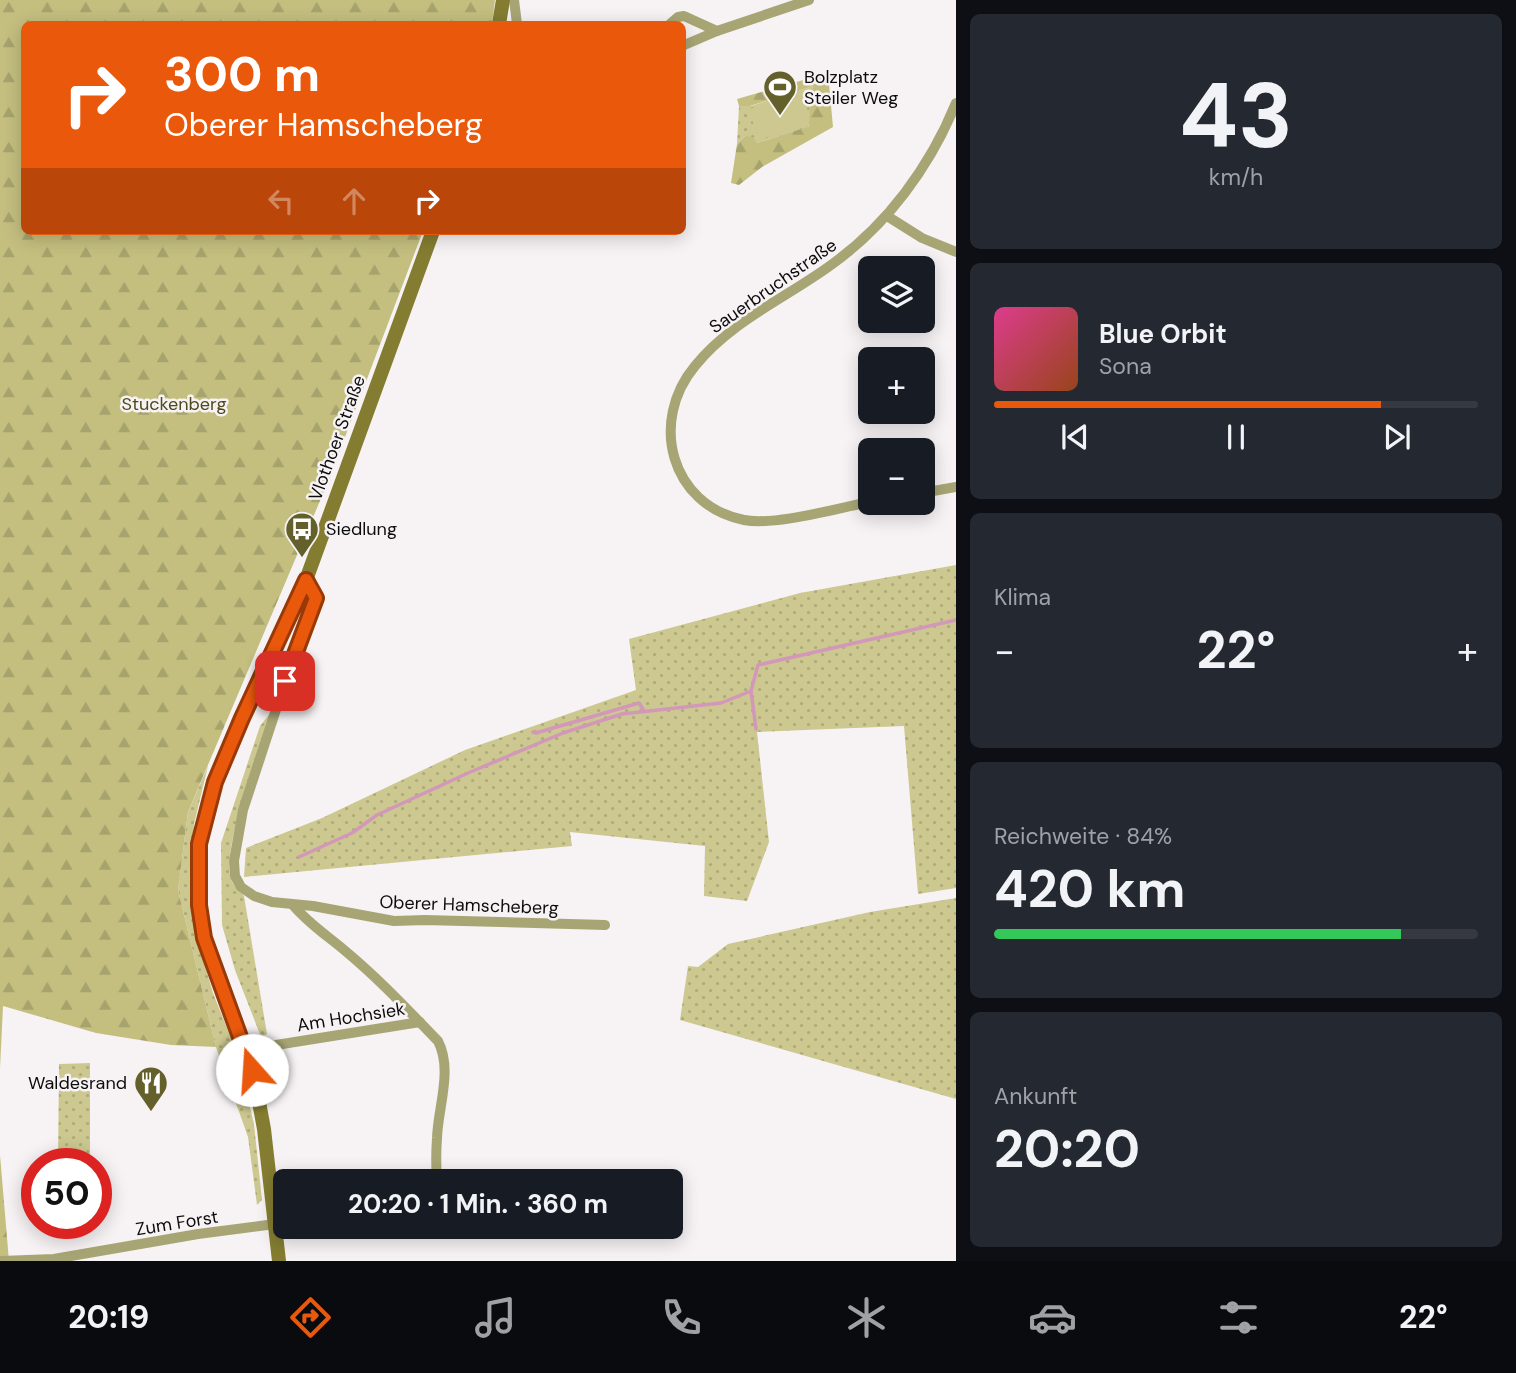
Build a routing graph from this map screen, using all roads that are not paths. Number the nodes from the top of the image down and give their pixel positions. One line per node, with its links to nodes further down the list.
1 (503, 0): 4 (main road)
2 (514, 0): 5 (street)
3 (809, 0): 7 (street)
4 (500, 21)
5 (517, 21)
6 (673, 21): 7 (street)
7 (718, 31): 8 (street)
8 (686, 44)
9 (955, 108): 10 (street, Sauerbruchstraße)
10 (887, 216): 12 (street); 15 (street, Sauerbruchstraße)
11 (432, 235): 16 (main road, Vlothoer Straße)
12 (956, 252)
13 (956, 487): 14 (street)
14 (935, 491)
15 (858, 504)
16 (306, 580): 17 (street, Oberer Hamscheberg); 20 (main road, Vlothoer Straße)
17 (293, 905): 18 (street, Oberer Hamscheberg); 19 (street, Am Hochsiek)
18 (605, 925)
19 (420, 1022): 20 (street, Am Hochsiek); 21 (street, Am Hochsiek)
20 (247, 1054): 22 (main road, Vlothoer Straße)
21 (437, 1169)
22 (273, 1208)
23 (273, 1224): 25 (street, Zum Forst)
24 (277, 1239): 26 (main road, Vlothoer Straße)
25 (1, 1261)
26 (279, 1261)

